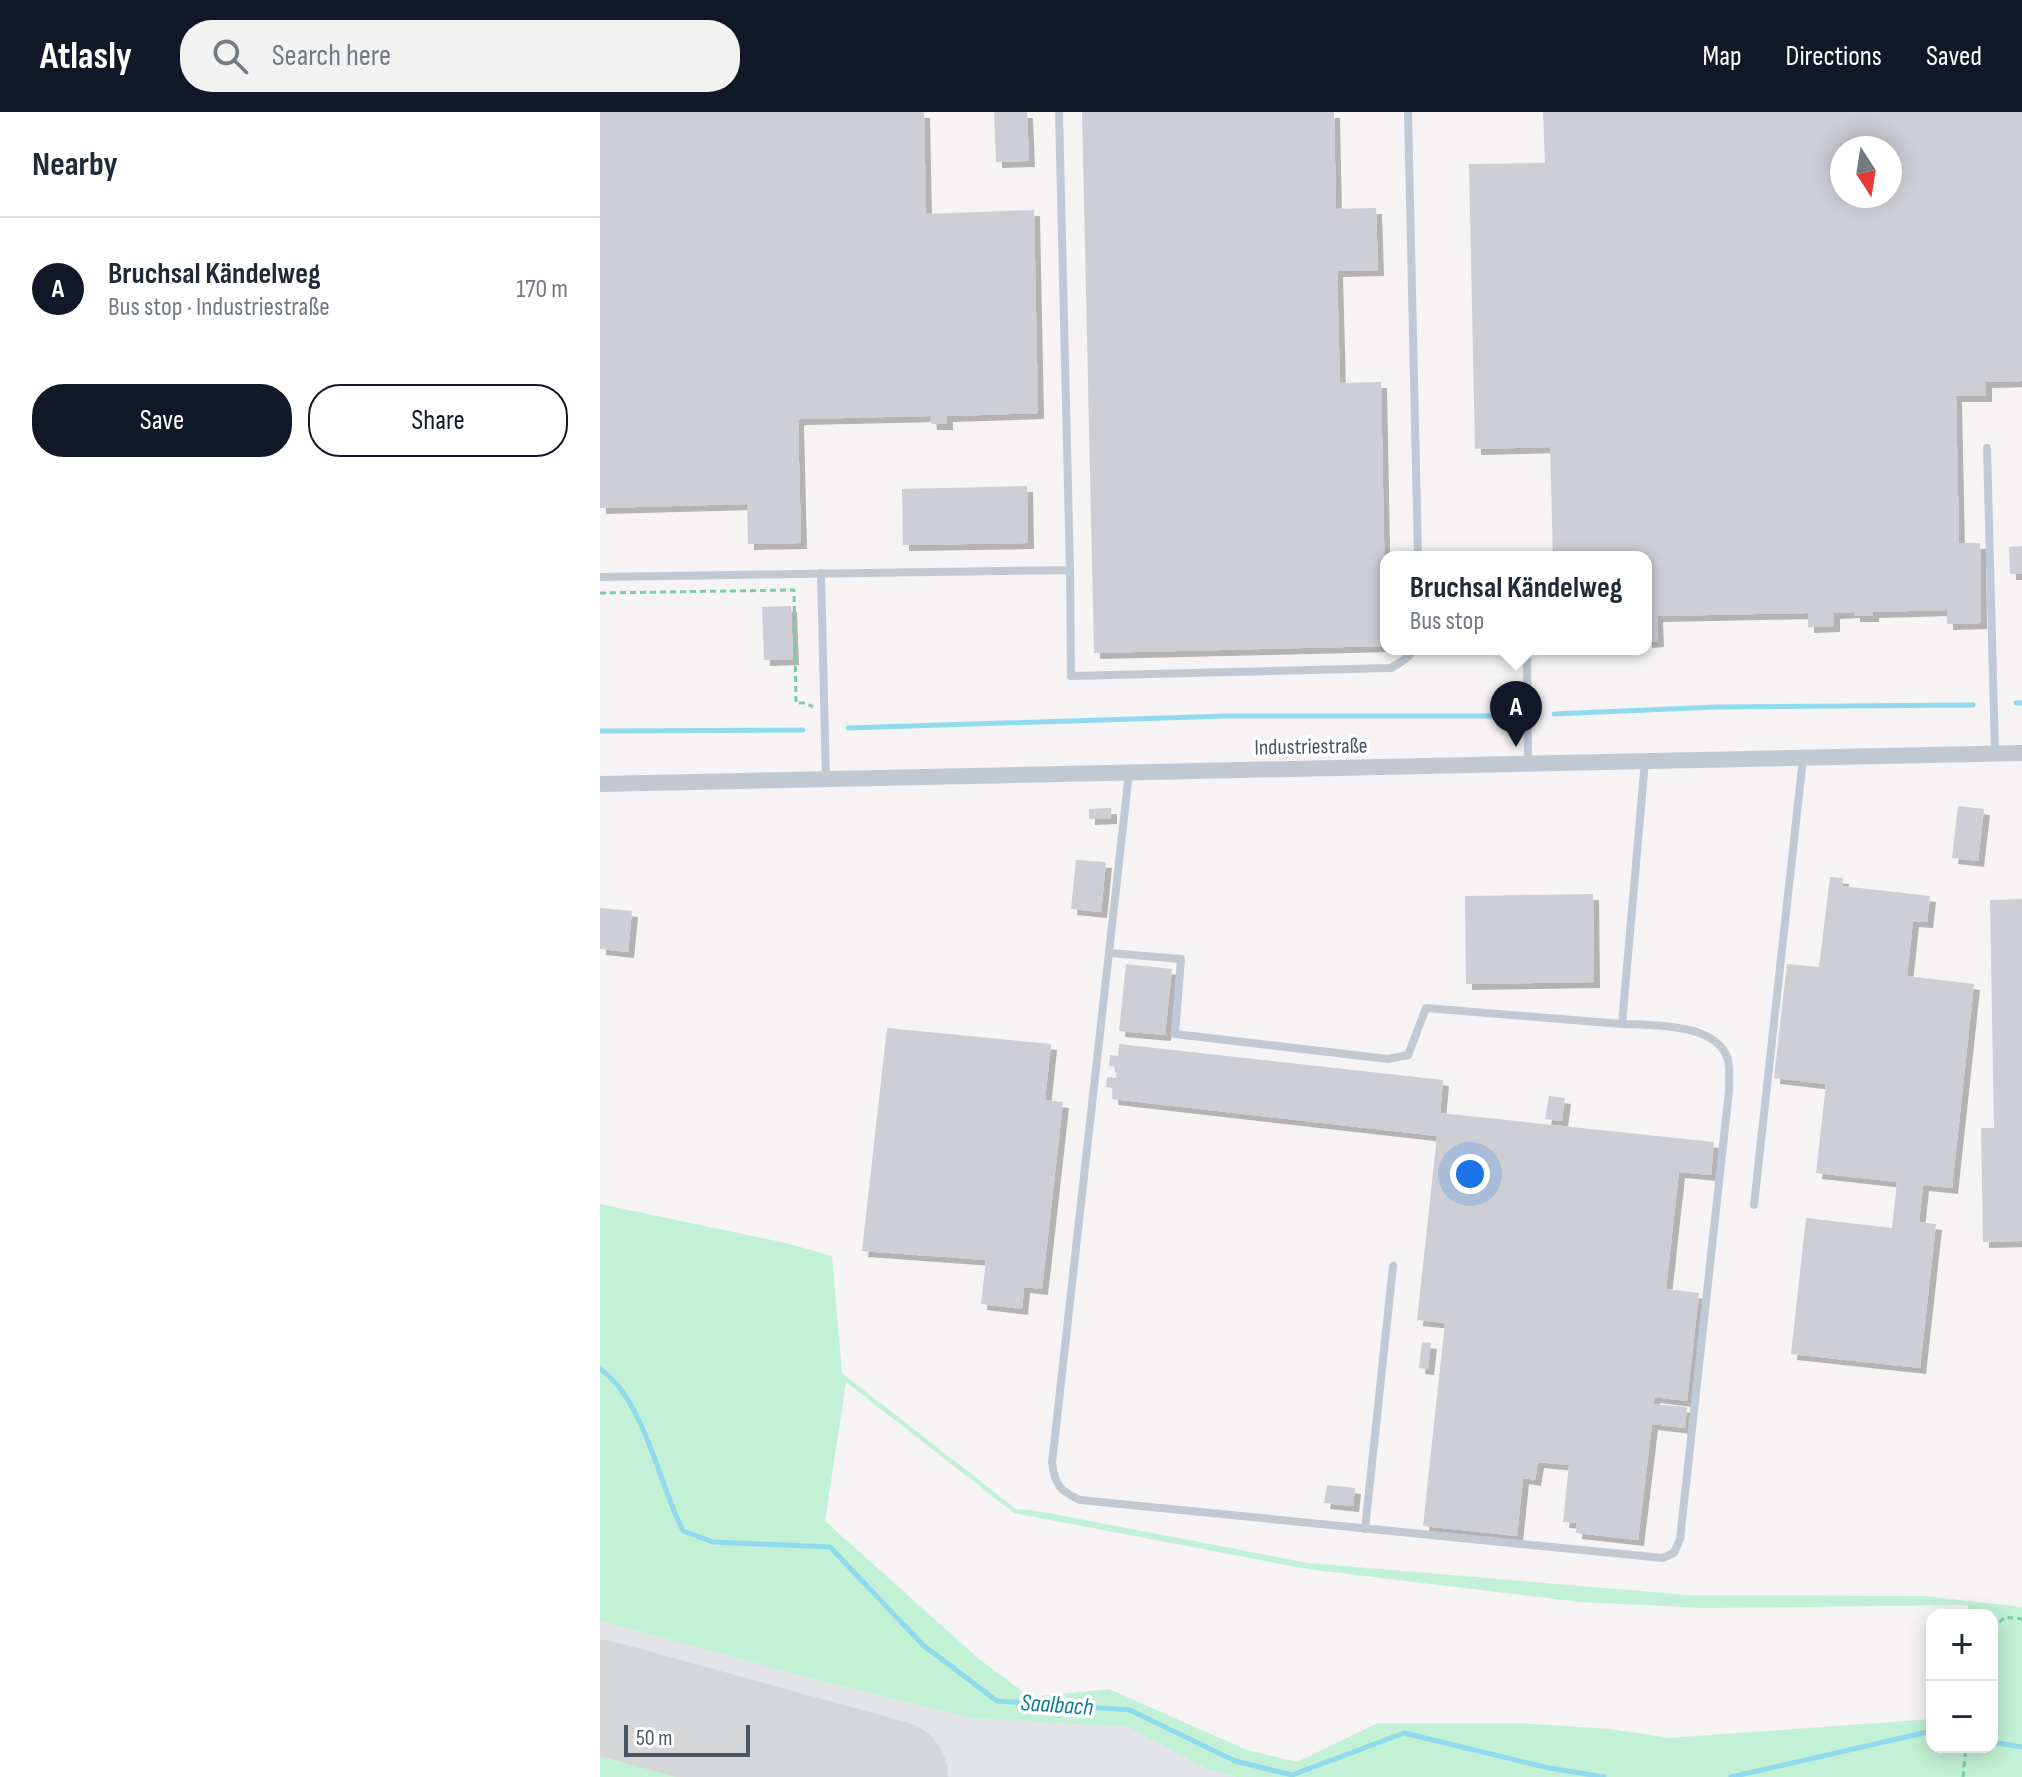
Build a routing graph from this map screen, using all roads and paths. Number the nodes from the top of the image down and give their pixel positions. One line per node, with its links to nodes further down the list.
1 (1059, 112): 5 (lane)
2 (1408, 112): 4 (lane)
3 (1987, 448): 12 (lane)
4 (1418, 551)
5 (1070, 570): 6 (lane); 9 (lane)
6 (821, 573): 7 (lane); 11 (lane)
7 (600, 577)
8 (600, 593): 11 (path)
9 (1409, 655)
10 (1527, 655): 14 (lane)
11 (825, 707): 18 (lane)
12 (1995, 753): 13 (street, Industriestraße); 15 (street, Industriestraße)
13 (2022, 753)
14 (1528, 757): 16 (street, Industriestraße); 17 (street, Industriestraße)
15 (1803, 758): 16 (street, Industriestraße); 22 (lane)
16 (1645, 761): 21 (lane)
17 (1129, 773): 18 (street, Industriestraße); 20 (lane)
18 (826, 781): 19 (street, Industriestraße)
19 (600, 784)
20 (1110, 953): 21 (lane); 24 (lane)
21 (1622, 1024): 24 (lane)
22 (1754, 1205)
23 (1393, 1266): 24 (lane)
24 (1365, 1529)
25 (2022, 1619): 26 (path)
26 (1998, 1623)
27 (1966, 1753): 28 (path)
28 (1963, 1777)

